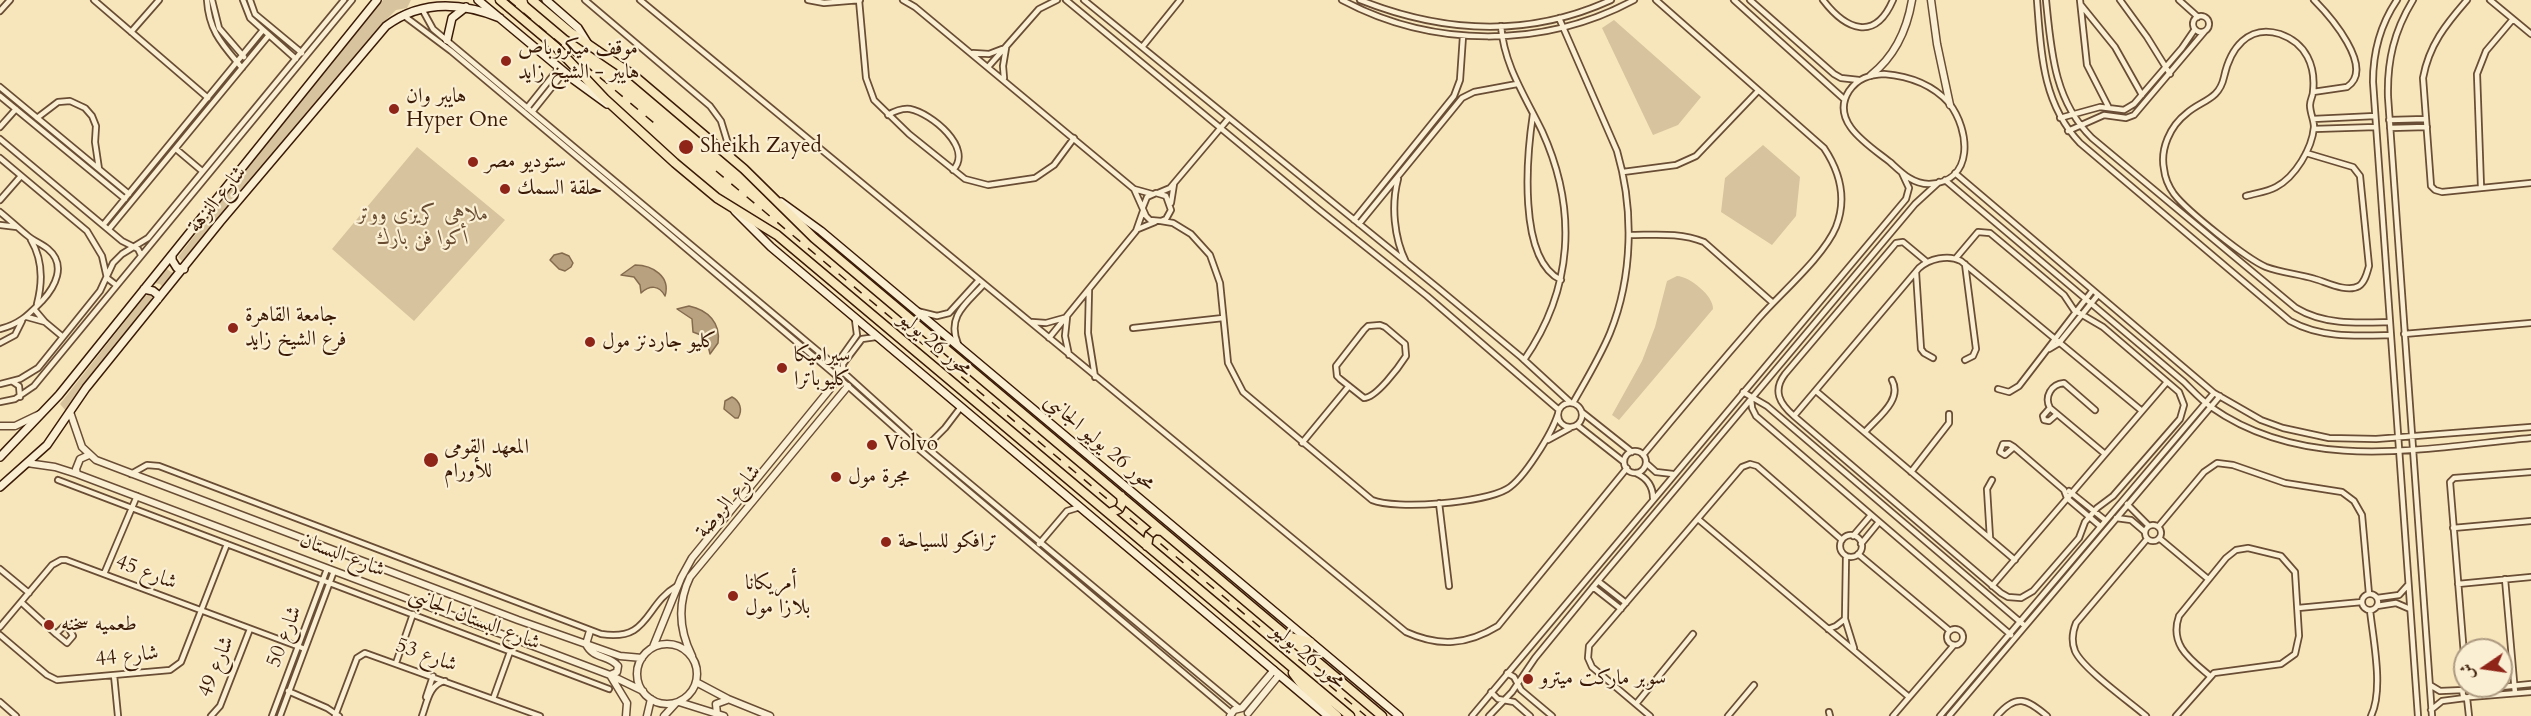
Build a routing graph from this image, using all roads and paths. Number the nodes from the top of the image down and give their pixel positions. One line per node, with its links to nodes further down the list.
1 (10, 0): 50 (street)
2 (94, 0): 61 (street)
3 (159, 0): 61 (street)
4 (207, 0): 76 (street)
5 (212, 0): 72 (street)
6 (243, 0): 59 (street)
7 (250, 0): 70 (street)
8 (344, 0): 70 (street)
9 (352, 0): 73 (street)
10 (419, 0): 48 (main road)
11 (478, 0): 53 (main road)
12 (500, 0): 102 (highway, محور 26 يوليو)
13 (532, 0): 67 (highway, محور 26 يوليو)
14 (546, 0): 67 (main road)
15 (585, 0): 130 (street)
16 (640, 0): 181 (street)
17 (808, 0): 18 (street)
18 (859, 0): 105 (street)
19 (903, 0): 71 (street)
20 (1042, 0): 49 (street)
21 (1057, 0): 49 (street)
22 (1066, 0): 118 (street)
23 (1084, 0): 69 (street)
24 (1180, 0): 69 (street)
25 (1342, 0): 64 (street)
26 (1360, 0): 56 (street)
27 (1611, 0): 54 (street)
28 (1634, 0): 57 (street)
29 (1656, 0): 89 (street)
30 (1734, 0): 96 (street)
31 (1750, 0): 86 (street)
32 (1823, 0): 33 (street)
33 (1892, 0)
34 (1912, 0): 84 (street)
35 (1932, 0): 98 (street)
36 (2037, 0): 111 (street)
37 (2046, 0): 106 (street)
38 (2120, 0): 79 (street)
39 (2179, 0): 52 (street)
40 (2314, 0): 90 (street)
41 (2397, 0): 93 (street)
42 (2414, 0): 94 (street)
43 (2467, 0): 113 (street)
44 (2490, 0): 55 (street)
45 (377, 1): 171 (main road, شارع النزهة)
46 (2080, 2): 91 (street); 99 (street)
47 (466, 6): 48 (main road, شارع النزهة); 53 (main road, شارع النزهة); 66 (main road)
48 (422, 8): 51 (main road, شارع النزهة); 66 (street)
49 (1040, 9): 68 (street)
50 (0, 11)
51 (403, 15): 82 (street); 178 (main road, شارع النزهة)
52 (2198, 17): 58 (street); 60 (street)
53 (500, 18): 81 (main road)
54 (1559, 18): 56 (street); 57 (street)
55 (2513, 19): 62 (street); 145 (street)
56 (1501, 26): 65 (street)
57 (1562, 27): 65 (street); 135 (street)
58 (2195, 29): 60 (street); 79 (street)
59 (263, 30): 63 (street); 72 (street)
60 (2205, 31): 83 (street)
61 (131, 32): 95 (street)
62 (2531, 34)
63 (269, 35): 74 (street); 75 (street)
64 (1463, 36): 65 (street); 158 (street)
65 (1502, 36): 87 (street)
66 (447, 40): 82 (street)
67 (588, 44): 130 (highway, محور 26 يوليو)
68 (1007, 46): 71 (street); 78 (street); 85 (street)
69 (1143, 46): 110 (street)
70 (301, 52): 73 (street); 74 (street)
71 (970, 52): 78 (street)
72 (243, 56): 75 (street); 76 (street)
73 (306, 57): 77 (street)
74 (296, 58): 77 (street); 134 (street)
75 (248, 61): 80 (street)
76 (237, 62): 80 (street); 95 (street)
77 (301, 63): 170 (street)
78 (988, 67): 85 (street)
79 (2165, 67): 83 (street); 91 (street)
80 (242, 68): 127 (street)
81 (562, 70): 101 (street); 102 (main road)
82 (480, 72): 101 (street); 103 (street)
83 (2170, 74): 97 (street)
84 (1871, 75): 86 (street); 98 (street)
85 (1005, 80): 125 (street)
86 (1859, 80): 96 (street)
87 (1517, 84): 104 (street); 138 (street)
88 (0, 87): 109 (street)
89 (1758, 91): 135 (street); 196 (street)
90 (2313, 92): 114 (street); 128 (street)
91 (2142, 95): 97 (street); 99 (street)
92 (0, 96): 100 (street)
93 (2374, 97): 94 (street); 108 (street)
94 (2388, 97): 115 (street)
95 (208, 98): 148 (street)
96 (1844, 99): 136 (street)
97 (2145, 103): 107 (street)
98 (1950, 105): 137 (street)
99 (2108, 107): 106 (street); 107 (street)
100 (16, 109): 117 (street); 150 (street)
101 (530, 109): 103 (street); 157 (street)
102 (615, 109): 153 (highway, محور 26 يوليو)
103 (526, 114): 157 (street)
104 (1533, 114): 182 (street); 182 (street)
105 (888, 115): 133 (street); 133 (street)
106 (2073, 115): 111 (street); 116 (street)
107 (2113, 116): 116 (street)
108 (2375, 116): 112 (street); 119 (street)
109 (37, 118): 131 (street); 131 (street)
110 (1229, 118): 118 (street); 132 (street)
111 (2060, 118): 124 (street)
112 (2334, 118): 114 (street); 121 (street)
113 (2426, 118): 115 (street); 120 (street)
114 (2313, 119): 122 (street)
115 (2389, 120): 123 (street)
116 (2079, 124): 124 (street); 215 (street)
117 (0, 127)
118 (1221, 127): 140 (street); 142 (street)
119 (2376, 127): 121 (street); 215 (street)
120 (2427, 127): 123 (street); 145 (street)
121 (2336, 128): 122 (street)
122 (2314, 129): 128 (street)
123 (2390, 129): 220 (street)
124 (2068, 131): 221 (street)
125 (1074, 138): 133 (street); 146 (street)
126 (0, 139): 162 (street)
127 (176, 149): 134 (street); 165 (street)
128 (2306, 153): 149 (street)
129 (0, 158): 139 (street)
130 (733, 160): 151 (highway, محور 26 يوليو)
131 (99, 169): 148 (street)
132 (1291, 169): 140 (street); 158 (street)
133 (953, 170)
134 (202, 171): 169 (street)
135 (1623, 172): 167 (street)
136 (1902, 173): 143 (street); 249 (street)
137 (1955, 173): 141 (street); 190 (street)
138 (1398, 175): 160 (street); 176 (street)
139 (21, 176): 152 (street); 180 (street)
140 (1282, 178): 198 (street)
141 (1945, 180): 143 (street); 195 (street)
142 (1174, 182): 147 (street); 154 (street)
143 (1939, 182): 253 (street)
144 (2531, 183): 145 (street)
145 (2481, 188)
146 (1134, 189): 147 (street); 155 (street)
147 (1154, 193): 154 (street); 155 (street)
148 (129, 194): 150 (street)
149 (2246, 196)
150 (125, 199): 162 (street)
151 (776, 199): 201 (main road, محور 26 يوليو الجانبى); 308 (highway, محور 26 يوليو)
152 (0, 200)
153 (731, 207): 207 (main road); 322 (highway, محور 26 يوليو)
154 (1171, 208): 159 (street); 164 (street)
155 (1143, 209): 159 (street); 166 (street)
156 (0, 212): 163 (street)
157 (651, 214): 200 (street); 204 (street)
158 (1354, 220): 160 (street)
159 (1158, 221): 164 (street); 166 (street)
160 (1359, 224): 176 (street)
161 (0, 225): 163 (street)
162 (104, 225): 165 (street)
163 (17, 226): 168 (street)
164 (1178, 226): 210 (street)
165 (109, 229): 169 (street)
166 (1136, 231): 188 (street)
167 (1629, 235): 196 (street); 255 (street)
168 (30, 238): 172 (street); 174 (street)
169 (133, 247): 170 (street); 180 (street)
170 (141, 255): 186 (street)
171 (172, 255): 178 (main road); 189 (main road, شارع النزهة)
172 (54, 257): 174 (street); 184 (street)
173 (1956, 258): 175 (street); 177 (street); 202 (street)
174 (39, 260): 183 (street)
175 (1927, 262): 179 (street); 268 (street)
176 (1407, 264): 192 (street)
177 (1965, 264): 225 (street); 234 (street)
178 (184, 269): 194 (main road, شارع النزهة)
179 (1916, 272): 232 (street); 248 (street)
180 (106, 274): 186 (street); 222 (street)
181 (979, 280): 185 (street); 187 (street)
182 (1561, 280): 233 (street)
183 (41, 282): 184 (street); 199 (street)
184 (56, 283): 199 (street)
185 (984, 284): 191 (street); 213 (street)
186 (116, 285): 252 (street)
187 (971, 288): 191 (street); 203 (street)
188 (1089, 289): 206 (street); 238 (street)
189 (144, 290): 194 (main road); 262 (main road, شارع النزهة)
190 (2092, 291): 193 (street); 195 (street)
191 (976, 292): 209 (street)
192 (1446, 295): 198 (street); 233 (street)
193 (2097, 296): 197 (street); 250 (street)
194 (158, 299): 263 (main road, شارع النزهة)
195 (2085, 300): 197 (street); 202 (street)
196 (1773, 303): 286 (street)
197 (2091, 304): 205 (street); 256 (street)
198 (1438, 305): 236 (street)
199 (36, 308): 211 (street); 212 (street)
200 (768, 309): 204 (street); 235 (street)
201 (917, 311): 203 (street); 229 (main road, محور 26 يوليو الجانبى)
202 (2076, 311): 205 (street); 208 (street)
203 (949, 313): 209 (street)
204 (764, 315): 239 (street)
205 (2081, 315): 214 (street); 243 (street)
206 (1067, 316): 213 (street); 226 (street); 231 (street)
207 (855, 317): 223 (main road); 235 (street)
208 (2071, 317): 214 (street); 225 (street)
209 (955, 318): 229 (street)
210 (1223, 318): 218 (street); 277 (street)
211 (25, 319): 212 (street); 217 (street); 224 (street)
212 (45, 322): 222 (street)
213 (1030, 322): 226 (street)
214 (2076, 322): 227 (street)
215 (2388, 322): 221 (street)
216 (2531, 323): 220 (street)
217 (8, 327): 219 (street); 224 (street)
218 (1133, 328)
219 (0, 329)
220 (2404, 334): 273 (street)
221 (2390, 335): 274 (street)
222 (63, 337): 242 (street)
223 (879, 337): 239 (street); 257 (main road)
224 (11, 338): 228 (street)
225 (2054, 338): 227 (street); 230 (street)
226 (1049, 339): 231 (street)
227 (2059, 342): 230 (street); 261 (street)
228 (0, 343)
229 (959, 346): 407 (main road, محور 26 يوليو الجانبى)
230 (2049, 349): 247 (street)
231 (1069, 355): 238 (street)
232 (1933, 357)
233 (1524, 360): 236 (street); 237 (street); 255 (street)
234 (1965, 360)
235 (832, 363): 239 (street)
236 (1512, 369): 237 (street)
237 (1518, 374): 264 (street)
238 (1095, 377): 291 (street)
239 (839, 378): 240 (street); 246 (street); 368 (street, شارع الروضة)
240 (850, 378): 246 (street); 278 (street)
241 (1892, 380): 272 (street)
242 (13, 382): 244 (street); 252 (street)
243 (2167, 382): 261 (street); 320 (street)
244 (0, 384)
245 (1349, 386): 245 (street); 277 (street)
246 (846, 388): 282 (street); 419 (street, شارع الروضة)
247 (1998, 389)
248 (1816, 391): 268 (street); 272 (street)
249 (1743, 392): 253 (street); 297 (street)
250 (2214, 393): 251 (street); 256 (street)
251 (2220, 396): 258 (street); 274 (street)
252 (20, 397): 254 (street)
253 (1751, 399): 298 (street); 303 (street); 364 (street)
254 (0, 402)
255 (1571, 403): 264 (street); 265 (street)
256 (2205, 403): 258 (street); 312 (street)
257 (961, 406): 278 (street); 317 (main road)
258 (2211, 407): 281 (street); 315 (street)
259 (2050, 408): 260 (street); 267 (street); 267 (street)
260 (2095, 410)
261 (2142, 411): 284 (street)
262 (43, 412): 269 (street); 287 (main road, شارع النزهة)
263 (70, 412): 285 (street); 290 (main road, شارع النزهة)
264 (1559, 412): 270 (street); 276 (street)
265 (1582, 413): 270 (street); 283 (street)
266 (1949, 414): 292 (street)
267 (2057, 414): 284 (street)
268 (1794, 416): 370 (street)
269 (0, 426)
270 (1575, 426): 276 (street); 288 (street)
271 (2531, 427): 273 (street)
272 (1865, 432): 292 (street)
273 (2411, 436): 274 (street); 280 (street)
274 (2397, 438): 281 (street)
275 (2531, 438): 280 (street)
276 (1546, 441): 314 (street)
277 (1302, 443): 314 (street)
278 (927, 447): 282 (street); 302 (street)
279 (2014, 447): 304 (street)
280 (2412, 449): 281 (street); 414 (street)
281 (2397, 450): 367 (street)
282 (921, 451): 305 (street)
283 (1632, 452): 286 (street); 288 (street)
284 (2105, 453): 306 (street)
285 (89, 455): 295 (street); 296 (street, شارع البستان)
286 (1643, 455): 289 (street)
287 (0, 457)
288 (1624, 462): 291 (street)
289 (1646, 463): 294 (street); 297 (street)
290 (27, 464): 295 (street, شارع البستان); 301 (main road, شارع النزهة)
291 (1626, 468): 294 (street)
292 (1911, 471): 341 (street)
293 (2531, 472): 337 (street)
294 (1636, 473): 311 (street)
295 (77, 474): 307 (street, شارع البستان)
296 (131, 474): 397 (street); 408 (street, شارع البستان)
297 (1673, 474): 311 (street)
298 (1848, 477): 303 (street); 343 (street)
299 (58, 480): 318 (street, شارع البستان الجانبى)
300 (1992, 480): 341 (street)
301 (0, 487)
302 (974, 487): 305 (street); 309 (street)
303 (1839, 488): 323 (street)
304 (2064, 490): 306 (street); 310 (street)
305 (970, 492): 313 (street)
306 (2072, 492): 310 (street); 316 (street)
307 (137, 496): 318 (street); 358 (street, شارع البستان)
308 (1121, 496): 322 (highway); 338 (highway, محور 26 يوليو)
309 (987, 498): 313 (street); 346 (street)
310 (2067, 498): 319 (street); 356 (street)
311 (1653, 499): 424 (street)
312 (2121, 501): 315 (street); 321 (street)
313 (983, 503): 350 (street)
314 (1439, 503): 369 (street)
315 (2128, 505): 324 (street); 326 (street)
316 (2088, 506): 319 (street); 320 (street)
317 (1080, 507): 346 (street); 423 (main road)
318 (132, 508): 348 (street, شارع البستان الجانبى); 359 (street)
319 (2083, 511): 325 (street)
320 (2095, 511): 325 (street); 329 (street)
321 (2112, 512): 326 (street); 329 (street)
322 (1109, 513): 349 (highway, محور 26 يوليو)
323 (1871, 515): 328 (street); 332 (street)
324 (2136, 515): 330 (street); 334 (street)
325 (2090, 517): 333 (street); 370 (street)
326 (2116, 518): 330 (street); 393 (street)
327 (1698, 519): 345 (street); 381 (street); 395 (street)
328 (1866, 520): 336 (street); 340 (street)
329 (2105, 520): 333 (street)
330 (2131, 520): 339 (street)
331 (2531, 520): 337 (street)
332 (1880, 522): 336 (street); 352 (street)
333 (2100, 526): 392 (street)
334 (2149, 526): 335 (street); 339 (street)
335 (2158, 527): 342 (street); 374 (street)
336 (1875, 528): 347 (street)
337 (2453, 528): 366 (street)
338 (1163, 531): 349 (highway); 403 (highway, محور 26 يوليو)
339 (2145, 532): 344 (street)
340 (1853, 536): 345 (street); 347 (street)
341 (1990, 538): 356 (street)
342 (2158, 538): 344 (street); 361 (street)
343 (1921, 539): 352 (street); 392 (street)
344 (2147, 539): 488 (street)
345 (1842, 540): 355 (street)
346 (1040, 542): 350 (street); 351 (street)
347 (1861, 543): 353 (street)
348 (227, 544): 363 (street, شارع البستان الجانبى); 389 (street, شارع 44)
349 (1147, 546): 422 (highway, محور 26 يوليو)
350 (1036, 548): 354 (street)
351 (1049, 550): 354 (street); 373 (street)
352 (1912, 550): 399 (street)
353 (1858, 554): 355 (street); 398 (street)
354 (1044, 555): 377 (street)
355 (1845, 556): 391 (street)
356 (2015, 560): 370 (street)
357 (0, 569): 372 (street)
358 (331, 570): 363 (street, شارع 50); 365 (street, شارع 50); 404 (street, شارع البستان)
359 (104, 574): 372 (street, شارع 45); 389 (street, شارع 45)
360 (2531, 577): 362 (street)
361 (2208, 579): 385 (street); 428 (street)
362 (2505, 579): 366 (street); 435 (street)
363 (323, 581): 365 (street, شارع البستان الجانبى); 410 (street, شارع 50)
364 (1598, 581): 371 (street); 381 (street)
365 (330, 583): 390 (street, شارع البستان الجانبى); 412 (street, شارع 50)
366 (2458, 584): 406 (street)
367 (2408, 585): 375 (street); 387 (street)
368 (677, 586): 397 (street); 411 (street, شارع الروضة)
369 (1449, 586)
370 (1992, 586)
371 (1593, 587): 386 (street); 431 (street)
372 (29, 593): 379 (street, شارع 45)
373 (1102, 594): 377 (street); 378 (street)
374 (2369, 594): 376 (street); 380 (street)
375 (2395, 596): 376 (street); 382 (street)
376 (2377, 598): 383 (street)
377 (1098, 600): 384 (street)
378 (1110, 601): 384 (street); 413 (street)
379 (21, 602): 394 (street, شارع 45); 400 (street)
380 (2362, 602): 385 (street); 388 (street)
381 (1626, 603): 386 (street)
382 (2396, 603): 383 (street); 387 (street)
383 (2377, 606): 388 (street)
384 (1106, 607): 418 (street)
385 (2298, 608): 428 (street)
386 (1621, 609): 454 (street)
387 (2410, 609): 417 (street)
388 (2370, 610): 490 (street)
389 (201, 612): 396 (street, شارع 45); 425 (street, شارع 44)
390 (413, 614): 415 (street, شارع البستان الجانبى); 421 (street)
391 (1845, 619): 395 (street); 416 (street)
392 (2019, 621): 393 (street); 399 (street)
393 (2025, 626): 405 (street)
394 (0, 627)
395 (1828, 628): 416 (street)
396 (250, 629): 410 (street, شارع 45); 463 (street, شارع 49)
397 (590, 631): 408 (street)
398 (1950, 632): 409 (street); 409 (street)
399 (2009, 633): 405 (street); 484 (street)
400 (56, 634)
401 (1694, 634): 454 (street)
402 (0, 635): 425 (street, شارع 44)
403 (1287, 636): 407 (highway); 475 (highway, محور 26 يوليو)
404 (515, 638): 415 (street); 426 (street, شارع البستان)
405 (2015, 638): 485 (street)
406 (2463, 638)
407 (1310, 642): 476 (main road, محور 26 يوليو الجانبى)
408 (586, 645): 420 (street, شارع البستان); 426 (street)
409 (1954, 645): 445 (street)
410 (299, 647): 412 (street, شارع 45); 436 (street, شارع 50)
411 (653, 647): 419 (street); 420 (street)
412 (305, 649): 440 (street, شارع 50)
413 (1169, 649): 418 (street); 455 (street)
414 (2427, 649): 417 (street); 434 (street)
415 (510, 651): 437 (street, شارع البستان الجانبى); 447 (street)
416 (1855, 651): 445 (street)
417 (2413, 651): 491 (street)
418 (1164, 655): 459 (street)
419 (692, 656): 430 (street)
420 (642, 658): 438 (street)
421 (396, 663): 427 (street, شارع 53); 457 (street, شارع 53)
422 (1288, 664): 473 (highway); 474 (highway, محور 26 يوليو)
423 (1276, 673): 455 (street); 460 (street); 472 (main road)
424 (1507, 673): 431 (street); 441 (street)
425 (114, 675): 462 (street)
426 (610, 675): 438 (street, شارع البستان); 468 (street)
427 (433, 676): 429 (street, شارع 53); 466 (street)
428 (2210, 676): 489 (street)
429 (446, 681): 447 (street, شارع 53); 466 (street)
430 (696, 682): 449 (street); 453 (street)
431 (1517, 682): 450 (street); 480 (street)
432 (2531, 684): 435 (street)
433 (1754, 685): 482 (street)
434 (2430, 685): 442 (street); 456 (street)
435 (2514, 686): 444 (street)
436 (283, 689): 440 (street); 464 (street, شارع 50)
437 (609, 689)
438 (642, 691): 448 (street)
439 (2453, 691): 442 (street)
440 (289, 692): 457 (street); 465 (street, شارع 50)
441 (1491, 692): 450 (street); 477 (street)
442 (2444, 692): 451 (street)
443 (2531, 692): 444 (street)
444 (2515, 693)
445 (1909, 697): 483 (street)
446 (2468, 698): 451 (street); 493 (street)
447 (493, 699): 467 (street, شارع 53)
448 (651, 699): 453 (street); 469 (street)
449 (728, 699): 458 (street); 471 (street)
450 (1504, 700): 478 (street); 479 (street)
451 (2445, 700): 456 (street)
452 (0, 702): 461 (street)
453 (677, 702): 458 (street); 470 (street)
454 (1636, 704): 481 (street)
455 (1240, 708): 459 (street); 460 (street)
456 (2431, 710): 492 (street)
457 (336, 715)
458 (721, 715)
459 (1230, 715)
460 (1248, 715)
461 (16, 716)
462 (118, 716)
463 (211, 716)
464 (272, 716)
465 (280, 716)
466 (420, 716)
467 (538, 716)
468 (626, 716)
469 (650, 716)
470 (664, 716)
471 (770, 716)
472 (1328, 716)
473 (1337, 716)
474 (1350, 716)
475 (1382, 716)
476 (1399, 716)
477 (1472, 716)
478 (1489, 716)
479 (1530, 716)
480 (1552, 716)
481 (1650, 716)
482 (1728, 716)
483 (1893, 716)
484 (1940, 716)
485 (1949, 716)
486 (1997, 716): 487 (street)
487 (2047, 716)
488 (2146, 716)
489 (2176, 716)
490 (2371, 716)
491 (2418, 716)
492 (2432, 716)
493 (2469, 716)

